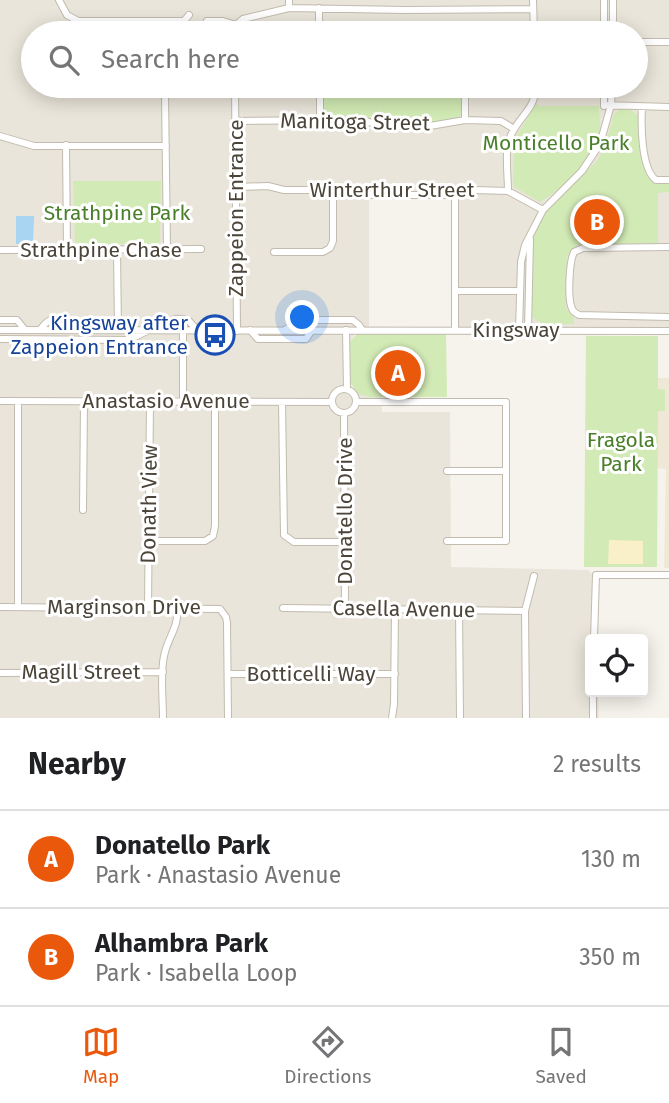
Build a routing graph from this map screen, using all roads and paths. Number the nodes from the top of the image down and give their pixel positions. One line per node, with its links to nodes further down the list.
1 (59, 0): 9 (street)
2 (533, 0): 7 (street)
3 (604, 0): 16 (street)
4 (613, 0): 17 (street)
5 (289, 4): 6 (street); 13 (street)
6 (319, 8): 7 (street); 14 (street)
7 (533, 9): 15 (street)
8 (189, 15): 10 (street)
9 (76, 21)
10 (184, 21)
11 (207, 21): 12 (street)
12 (223, 21)
13 (241, 21)
14 (319, 21)
15 (534, 21)
16 (604, 21)
17 (613, 21)
18 (648, 42): 19 (street)
19 (669, 42)
20 (166, 98): 36 (street)
21 (235, 98): 32 (street, Zappeion Entrance)
22 (320, 98): 30 (street)
23 (465, 98): 31 (street)
24 (534, 98): 33 (street)
25 (607, 98): 27 (street)
26 (609, 98): 27 (street)
27 (608, 105): 28 (street); 42 (street)
28 (642, 107): 29 (street); 37 (street)
29 (669, 107)
30 (320, 120): 31 (street, Manitoga Street); 32 (street, Manitoga Street)
31 (465, 120): 33 (street, Manitoga Street)
32 (236, 121): 38 (street, Zappeion Entrance)
33 (514, 129): 40 (street)
34 (0, 136): 35 (street)
35 (66, 145): 36 (street); 48 (street)
36 (166, 146): 45 (street)
37 (669, 180)
38 (236, 187): 39 (street, Winterthur Street); 72 (street, Zappeion Entrance)
39 (333, 190): 41 (street, Winterthur Street); 50 (street)
40 (508, 191): 41 (street, Winterthur Street); 42 (street, Winterthur Street)
41 (455, 195): 51 (street)
42 (543, 210): 43 (street)
43 (531, 233): 52 (street); 71 (street)
44 (669, 247): 53 (street)
45 (167, 249): 46 (street, Strathpine Chase); 49 (street, Strathpine Chase)
46 (201, 249)
47 (0, 250): 48 (street, Strathpine Chase)
48 (67, 250): 49 (street, Strathpine Chase)
49 (117, 250): 59 (street)
50 (274, 252)
51 (455, 291): 52 (street); 69 (street)
52 (520, 291): 70 (street)
53 (669, 317)
54 (0, 320): 56 (street, Kingsway)
55 (0, 330): 56 (street, Kingsway)
56 (25, 330): 57 (street, Kingsway)
57 (40, 330): 58 (street, Kingsway); 58 (street, Kingsway)
58 (75, 330): 59 (street, Kingsway)
59 (118, 330): 60 (street, Kingsway)
60 (148, 330): 61 (street, Kingsway); 74 (street, Kingsway)
61 (159, 330): 62 (street, Kingsway); 63 (street, Kingsway)
62 (183, 330): 63 (street, Kingsway); 80 (street)
63 (197, 330): 72 (street, Kingsway)
64 (250, 330): 65 (street, Kingsway); 66 (street, Kingsway); 72 (street, Kingsway)
65 (285, 330): 66 (street, Kingsway); 68 (street, Kingsway)
66 (312, 330): 67 (street, Kingsway)
67 (346, 330): 68 (street, Kingsway); 75 (street)
68 (362, 330): 69 (street, Kingsway)
69 (455, 330): 70 (street, Kingsway)
70 (520, 330): 71 (street, Kingsway)
71 (528, 330): 73 (street, Kingsway)
72 (237, 331)
73 (669, 331)
74 (0, 339)
75 (347, 388): 83 (street); 84 (street)
76 (0, 401): 77 (street, Anastasio Avenue)
77 (18, 401): 78 (street, Anastasio Avenue); 95 (street)
78 (84, 401): 79 (street, Anastasio Avenue); 88 (street)
79 (150, 402): 80 (street, Anastasio Avenue); 89 (street, Donath View)
80 (183, 402): 81 (street, Anastasio Avenue)
81 (215, 402): 82 (street, Anastasio Avenue); 89 (street)
82 (282, 402): 83 (street, Anastasio Avenue); 91 (street)
83 (332, 402): 85 (street)
84 (356, 402): 85 (street); 87 (street)
85 (344, 413): 91 (street, Donatello Drive)
86 (447, 471): 87 (street)
87 (506, 471): 90 (street)
88 (83, 510)
89 (150, 541): 96 (street, Donath View)
90 (447, 541)
91 (345, 542): 99 (street, Donatello Drive)
92 (669, 575): 103 (street)
93 (534, 576): 102 (street)
94 (0, 607): 95 (street, Marginson Drive)
95 (18, 607): 96 (street, Marginson Drive)
96 (148, 607): 97 (street, Marginson Drive)
97 (178, 607): 104 (street); 106 (street, Marginson Drive)
98 (282, 608): 99 (street, Casella Avenue)
99 (345, 609): 100 (street, Casella Avenue)
100 (396, 610): 101 (street, Casella Avenue); 107 (street)
101 (460, 610): 102 (street, Casella Avenue); 112 (street)
102 (525, 611): 113 (street)
103 (594, 634)
104 (163, 672): 105 (street, Magill Street); 109 (street)
105 (0, 673)
106 (228, 674): 107 (street, Botticelli Way); 110 (street, Marginson Drive)
107 (395, 674): 111 (street)
108 (593, 697): 114 (street)
109 (163, 718)
110 (228, 718)
111 (395, 718)
112 (460, 718)
113 (526, 718)
114 (593, 718)

